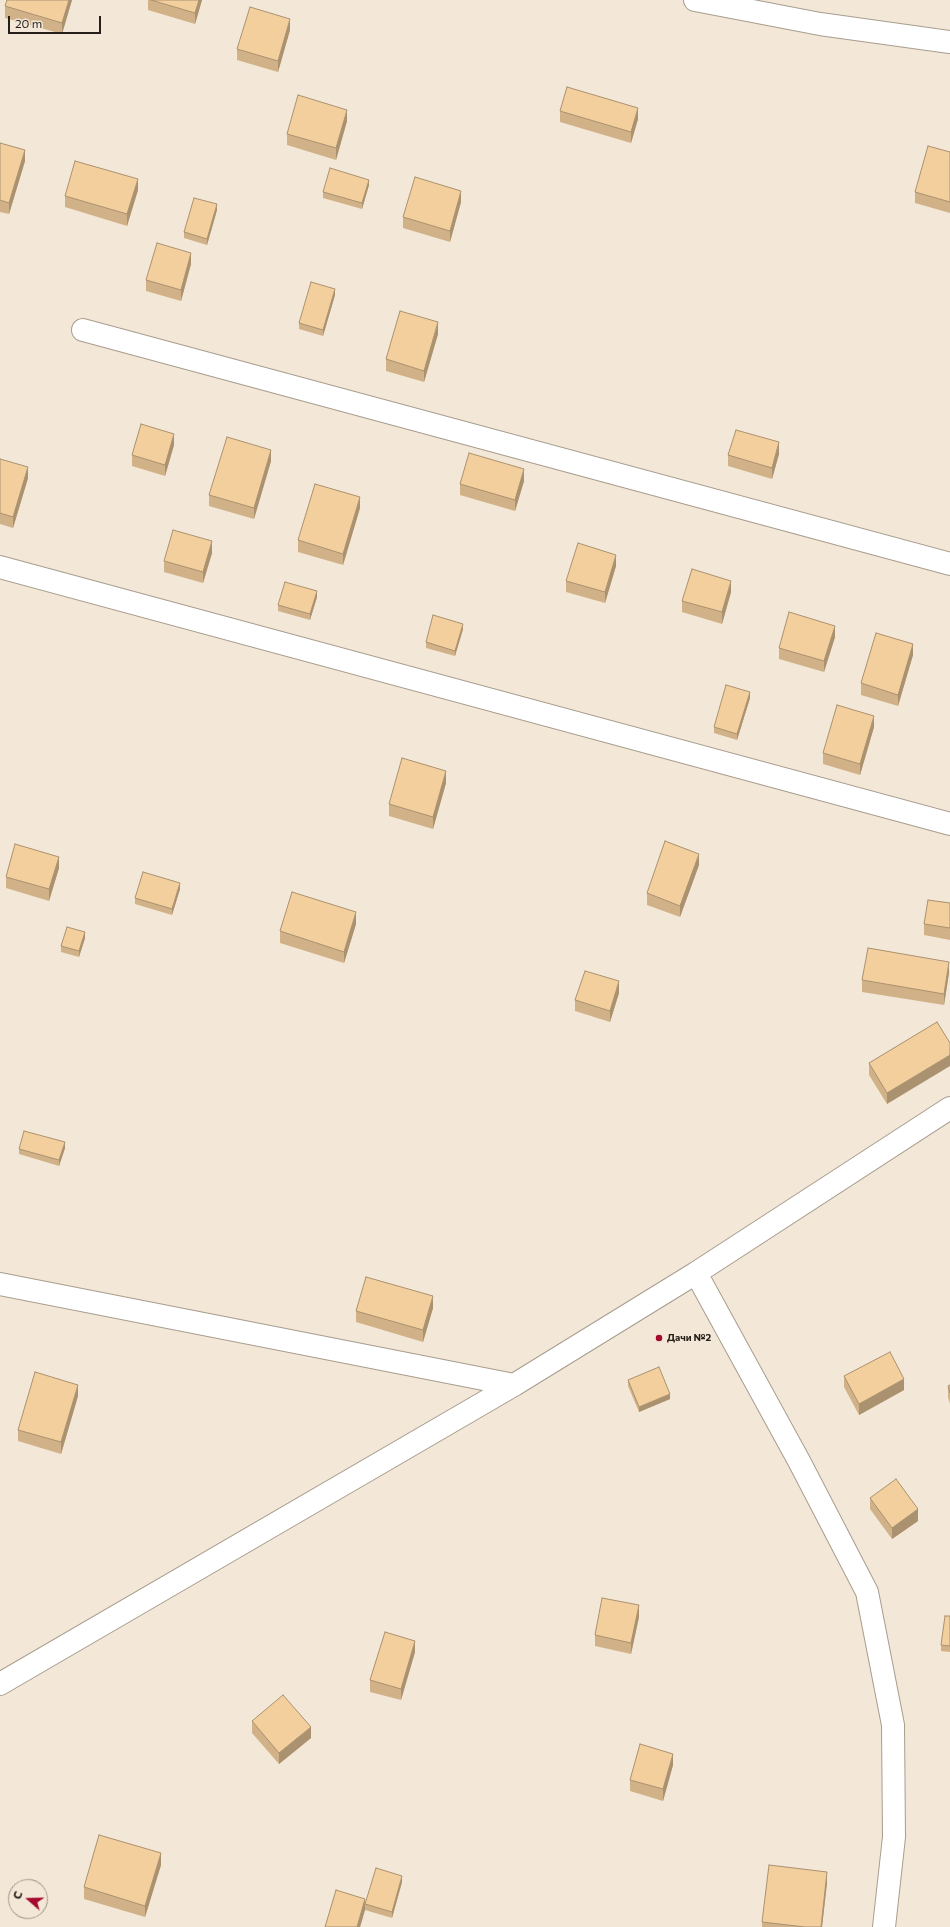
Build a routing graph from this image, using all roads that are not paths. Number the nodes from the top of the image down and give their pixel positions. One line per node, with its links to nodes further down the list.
1 (695, 0): 2 (street)
2 (950, 42)
3 (83, 330): 4 (street)
4 (950, 564)
5 (0, 567): 6 (street)
6 (950, 824)
7 (950, 1108): 8 (street)
8 (696, 1273): 10 (street); 12 (street)
9 (0, 1284): 10 (street)
10 (514, 1385): 11 (street)
11 (0, 1684)
12 (884, 1927)

